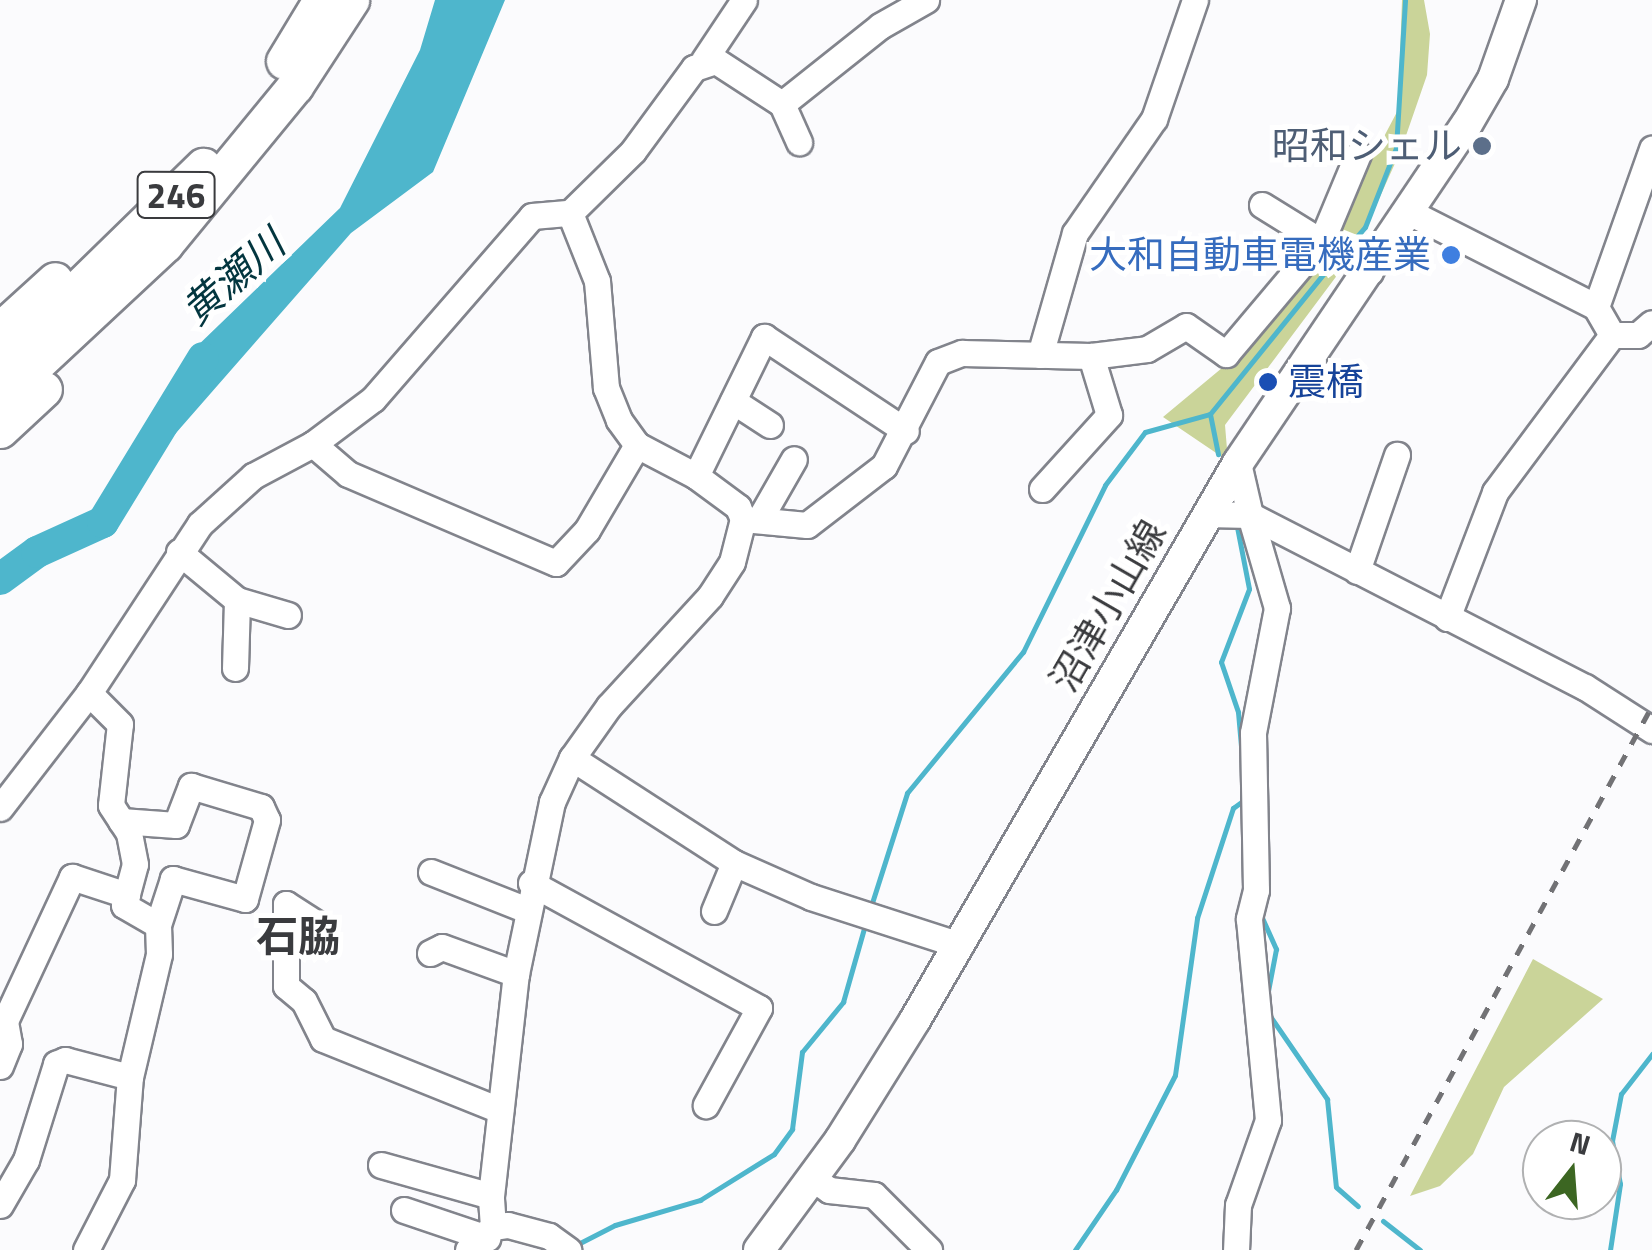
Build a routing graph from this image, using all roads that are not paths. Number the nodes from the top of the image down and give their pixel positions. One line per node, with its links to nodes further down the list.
1 (321, 0): 16 (highway, 246)
2 (351, 0): 8 (highway, 246)
3 (744, 0): 7 (street)
4 (926, 0): 9 (street)
5 (1195, 0): 23 (street)
6 (1521, 0): 15 (main road, 沼津小山線)
7 (704, 60): 9 (street); 14 (street)
8 (295, 86): 26 (highway, 246); 29 (highway)
9 (782, 104): 10 (street)
10 (798, 142)
11 (1652, 149): 19 (street)
12 (1358, 154): 17 (street)
13 (1262, 205): 17 (street)
14 (570, 212): 31 (street); 32 (street)
15 (1410, 212): 18 (main road, 沼津小山線); 19 (street)
16 (152, 217): 21 (highway); 25 (highway, 246)
17 (1322, 240): 18 (street); 24 (street)
18 (1361, 266): 35 (main road, 沼津小山線)
19 (1596, 306): 22 (street)
20 (1652, 323): 22 (street)
21 (0, 330)
22 (1612, 335): 45 (street)
23 (1040, 354): 24 (street); 30 (street)
24 (1091, 356): 37 (street)
25 (0, 364)
26 (0, 398)
27 (733, 401): 28 (street); 30 (street); 36 (street)
28 (770, 425)
29 (0, 430)
30 (906, 431): 40 (street)
31 (314, 444): 32 (street); 41 (street)
32 (636, 446): 36 (street)
33 (1397, 455): 42 (street)
34 (794, 459): 40 (street)
35 (1238, 463): 38 (main road, 沼津小山線); 39 (street)
36 (696, 476): 40 (street)
37 (1042, 489)
38 (1206, 514): 39 (street); 60 (main road, 沼津小山線)
39 (1250, 514): 42 (street); 77 (street)
40 (751, 520): 49 (street)
41 (178, 552): 43 (street); 47 (street)
42 (1357, 571): 45 (street)
43 (237, 600): 44 (street); 46 (street)
44 (288, 614)
45 (1447, 618): 48 (street)
46 (235, 668)
47 (89, 694): 50 (street); 51 (street)
48 (1652, 730)
49 (572, 758): 52 (street); 54 (street)
50 (0, 808)
51 (121, 821): 55 (street); 58 (street)
52 (734, 863): 57 (street); 60 (street)
53 (432, 872): 56 (street)
54 (531, 883): 56 (street); 65 (street)
55 (126, 895): 58 (street); 63 (street)
56 (527, 910): 62 (street)
57 (714, 911)
58 (158, 925): 64 (street)
59 (322, 926): 66 (street)
60 (960, 945): 68 (main road, 沼津小山線)
61 (430, 953): 62 (street)
62 (516, 974): 66 (street)
63 (0, 1066)
64 (130, 1077): 70 (street); 74 (street)
65 (706, 1106)
66 (500, 1110): 69 (street)
67 (381, 1166): 69 (street)
68 (812, 1178): 75 (main road, 沼津小山線); 76 (street)
69 (490, 1196): 72 (street)
70 (0, 1204)
71 (404, 1210): 72 (street)
72 (482, 1238): 73 (street)
73 (565, 1247)
74 (86, 1250)
75 (759, 1250)
76 (930, 1250)
77 (1236, 1250)

